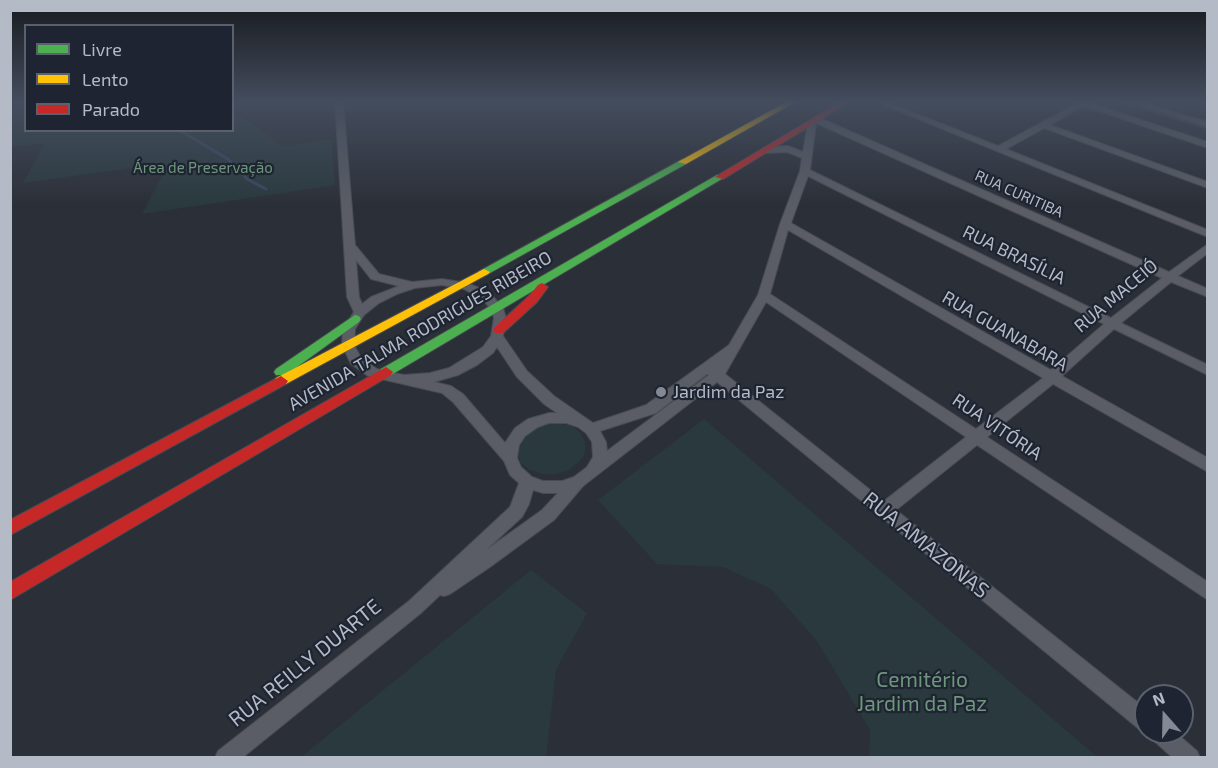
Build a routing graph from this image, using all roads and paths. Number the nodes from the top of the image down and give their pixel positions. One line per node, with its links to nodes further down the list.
1 (341, 137): 18 (street)
2 (728, 137): 23 (main road, AVENIDA TALMA RODRIGUES RIBEIRO)
3 (788, 137): 11 (main road, AVENIDA TALMA RODRIGUES RIBEIRO)
4 (812, 137): 13 (street, RUA REILLY DUARTE)
5 (849, 137): 21 (street, RUA CURITIBA)
6 (966, 137): 12 (street)
7 (1021, 137): 12 (street)
8 (1075, 137): 15 (street)
9 (1185, 137): 10 (street)
10 (1208, 145)
11 (765, 150): 13 (street); 20 (main road, AVENIDA TALMA RODRIGUES RIBEIRO)
12 (998, 150): 17 (street)
13 (808, 157): 14 (street, RUA REILLY DUARTE)
14 (805, 171): 16 (street, RUA REILLY DUARTE); 28 (street, RUA BRASÍLIA)
15 (1208, 185)
16 (785, 224): 25 (street, RUA REILLY DUARTE); 34 (street, RUA GUANABARA)
17 (1208, 234)
18 (349, 245): 22 (street); 27 (street)
19 (1208, 247): 21 (street, RUA MACEIÓ)
20 (550, 277): 26 (main road, AVENIDA TALMA RODRIGUES RIBEIRO); 29 (main road)
21 (1169, 277): 24 (street, RUA CURITIBA); 28 (street, RUA MACEIÓ)
22 (425, 283): 23 (street); 27 (street)
23 (459, 284): 26 (street); 30 (main road, AVENIDA TALMA RODRIGUES RIBEIRO)
24 (1208, 294)
25 (764, 295): 31 (street, RUA REILLY DUARTE); 38 (street, RUA VITÓRIA)
26 (497, 308): 29 (street); 33 (main road, AVENIDA TALMA RODRIGUES RIBEIRO)
27 (357, 316): 30 (street); 36 (main road)
28 (1113, 323): 32 (street, RUA BRASÍLIA); 34 (street, RUA MACEIÓ)
29 (498, 333): 35 (street); 37 (street)
30 (348, 345): 33 (street); 36 (main road, AVENIDA TALMA RODRIGUES RIBEIRO)
31 (713, 371): 37 (street, RUA REILLY DUARTE); 41 (street, RUA REILLY DUARTE); 43 (street, RUA AMAZONAS)
32 (1208, 371)
33 (381, 375): 35 (street); 45 (main road, AVENIDA TALMA RODRIGUES RIBEIRO)
34 (1051, 378): 38 (street, RUA MACEIÓ); 40 (street, RUA GUANABARA)
35 (407, 379): 39 (street)
36 (248, 399): 44 (main road, AVENIDA TALMA RODRIGUES RIBEIRO)
37 (586, 426): 39 (street); 41 (street)
38 (976, 437): 43 (street, RUA MACEIÓ); 46 (street, RUA VITÓRIA)
39 (510, 458): 42 (street)
40 (1208, 466)
41 (586, 476): 42 (street); 47 (street, RUA REILLY DUARTE)
42 (527, 481): 47 (street, RUA REILLY DUARTE)
43 (883, 511): 48 (street, RUA AMAZONAS)
44 (10, 528)
45 (10, 592)
46 (1208, 592)
47 (415, 607): 50 (street, RUA REILLY DUARTE)
48 (1134, 712)
49 (1173, 744): 51 (street)
50 (225, 758)
51 (1190, 758)

